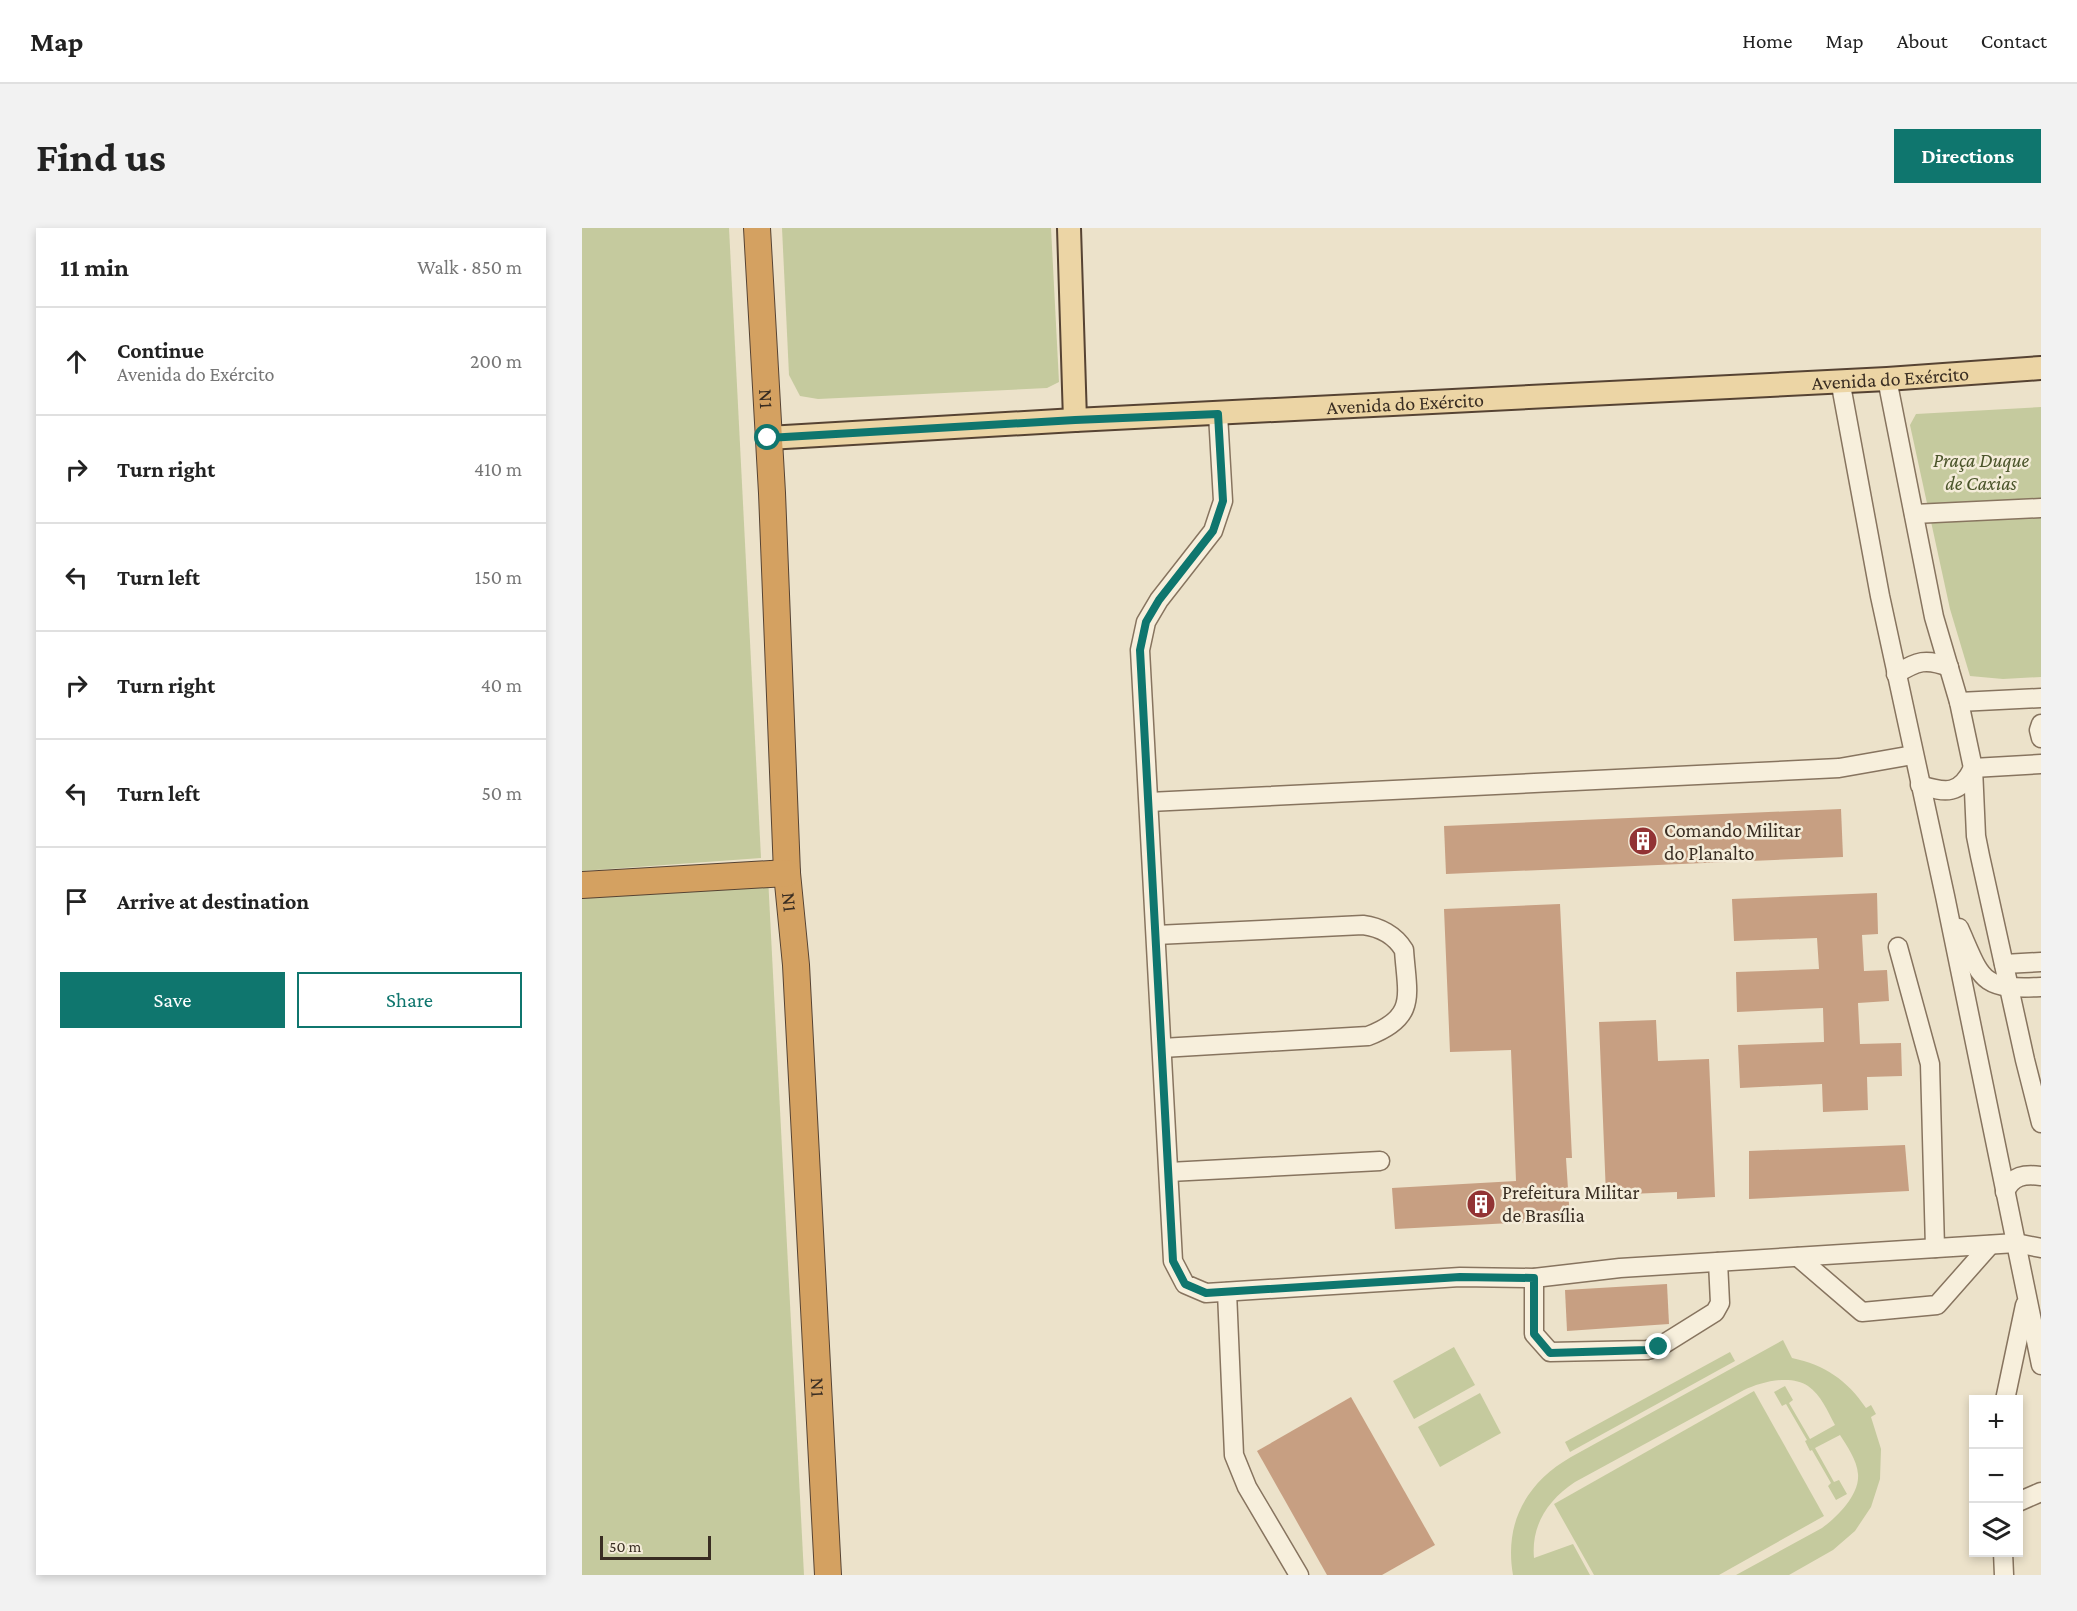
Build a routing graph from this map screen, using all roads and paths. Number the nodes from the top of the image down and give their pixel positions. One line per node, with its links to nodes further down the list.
1 (757, 228): 8 (highway, N1)
2 (1069, 228): 7 (main road)
3 (2041, 368): 4 (main road, Avenida do Exército)
4 (1887, 379): 5 (main road, Avenida do Exército); 10 (street)
5 (1840, 380): 6 (main road, Avenida do Exército); 12 (street)
6 (1218, 414): 7 (main road, Avenida do Exército); 21 (street)
7 (1075, 420): 8 (main road, Avenida do Exército)
8 (768, 438): 22 (highway, N1)
9 (2041, 508): 10 (street)
10 (1914, 514): 11 (street)
11 (1949, 667): 12 (street); 14 (street)
12 (1896, 674): 17 (street)
13 (2041, 698): 14 (street)
14 (1959, 702): 19 (street)
15 (2041, 724): 16 (street)
16 (2041, 738)
17 (1913, 755): 20 (street); 21 (street)
18 (2041, 764): 19 (street)
19 (1974, 768): 20 (street); 28 (street)
20 (1920, 785): 24 (street)
21 (1149, 802): 25 (street)
22 (788, 873): 23 (highway); 51 (highway, N1)
23 (582, 885)
24 (1945, 896): 30 (street); 36 (street)
25 (1156, 934): 31 (street); 31 (street)
26 (1898, 947): 39 (street)
27 (2041, 962): 28 (street)
28 (2004, 964): 30 (street)
29 (2041, 987): 30 (street)
30 (2009, 989): 32 (street)
31 (1162, 1048): 34 (street)
32 (2041, 1123)
33 (1380, 1161): 34 (street)
34 (1169, 1172): 44 (street)
35 (2041, 1176): 36 (street)
36 (2005, 1192): 37 (street)
37 (2016, 1244): 38 (street); 40 (street); 45 (street)
38 (1990, 1245): 39 (street); 41 (street)
39 (1935, 1248): 41 (street)
40 (2041, 1248)
41 (1798, 1257): 42 (street)
42 (1718, 1262): 43 (street); 43 (street)
43 (1534, 1278): 44 (street)
44 (1227, 1292): 52 (street)
45 (2027, 1298): 46 (street); 47 (street)
46 (2041, 1365)
47 (2006, 1395)
48 (2041, 1492): 49 (street)
49 (2023, 1500)
50 (2002, 1557): 53 (street)
51 (828, 1575)
52 (1299, 1575)
53 (2004, 1575)

